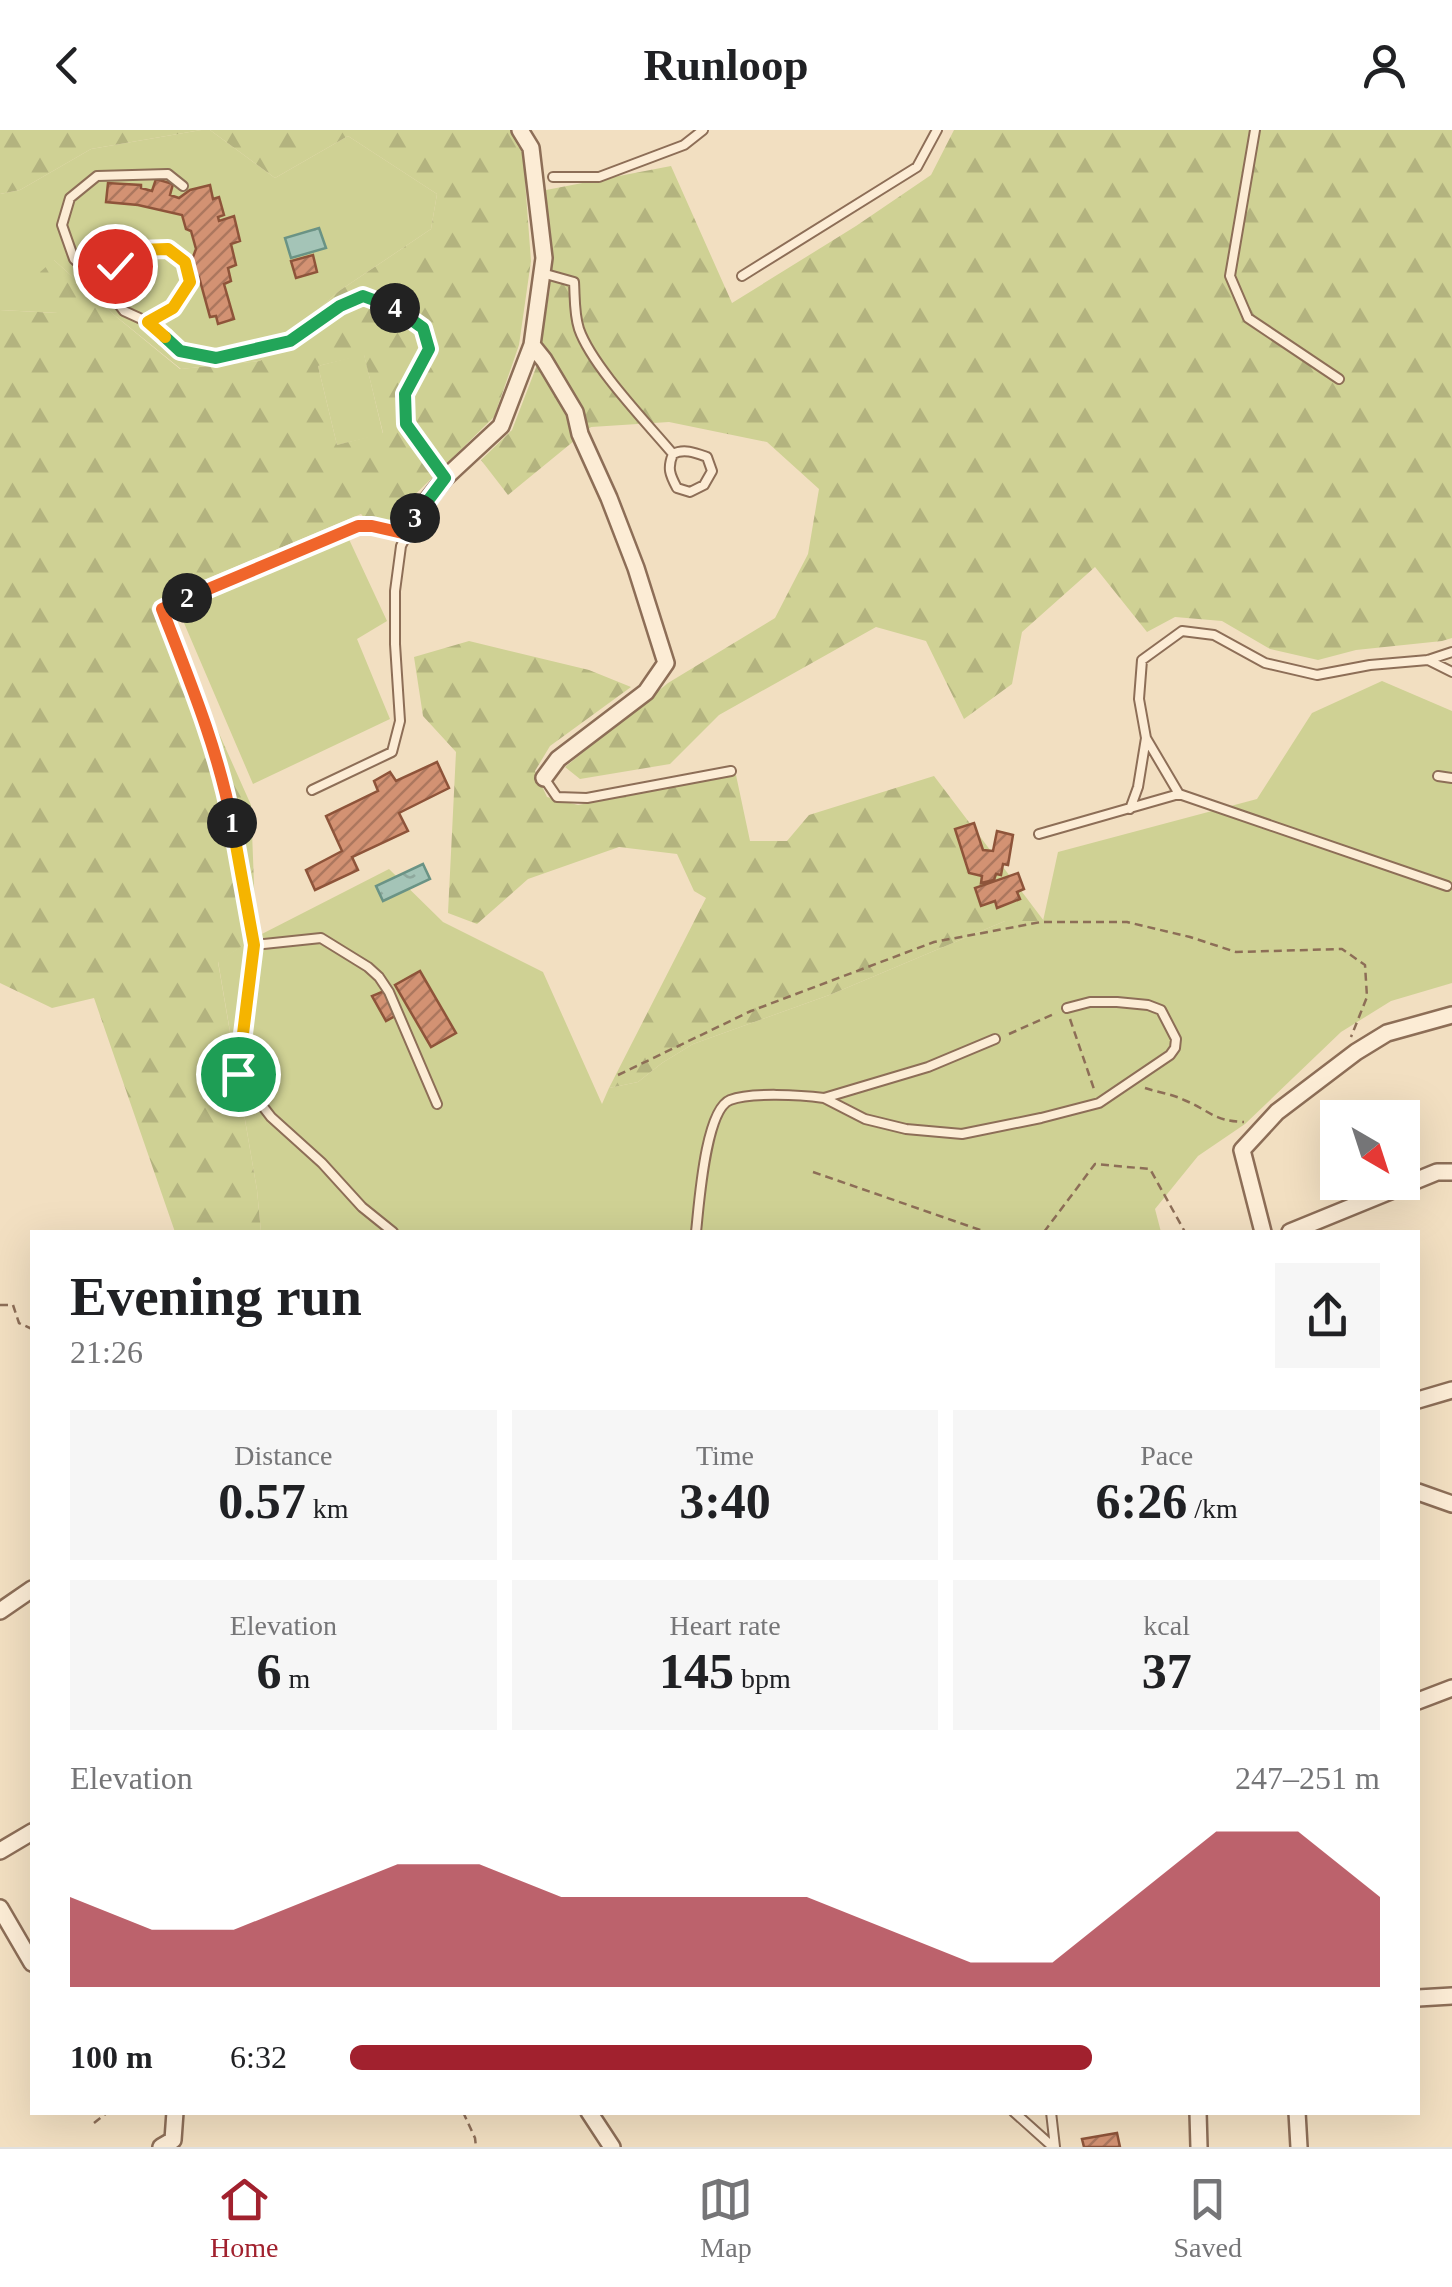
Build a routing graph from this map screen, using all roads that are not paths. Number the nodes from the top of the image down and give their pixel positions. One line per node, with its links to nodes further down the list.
1 (520, 130): 6 (street)
2 (702, 130): 5 (lane)
3 (937, 130): 9 (lane)
4 (1255, 130): 13 (lane)
5 (553, 176): 6 (street)
6 (534, 180): 8 (street)
7 (184, 186): 10 (lane)
8 (542, 274): 12 (street); 14 (lane)
9 (742, 276)
10 (107, 288): 11 (lane); 11 (lane)
11 (148, 322): 15 (lane)
12 (532, 345): 15 (street); 24 (street)
13 (1339, 379)
14 (673, 454): 14 (lane)
15 (445, 478): 16 (street)
16 (419, 510): 17 (lane)
17 (407, 534): 26 (lane); 31 (lane)
18 (1452, 652): 19 (lane)
19 (1428, 660): 20 (lane); 21 (lane)
20 (1452, 672)
21 (1146, 738): 27 (lane); 28 (lane)
22 (731, 771): 24 (lane)
23 (1438, 776): 25 (lane)
24 (544, 778)
25 (1452, 778)
26 (312, 790)
27 (1179, 794): 28 (lane); 30 (lane)
28 (1130, 809): 29 (lane)
29 (1039, 834)
30 (1447, 886)
31 (254, 945): 36 (lane); 38 (lane)
32 (1066, 1008): 35 (lane)
33 (1452, 1015): 40 (street)
34 (995, 1040): 35 (lane)
35 (824, 1098): 39 (lane)
36 (437, 1104)
37 (1452, 1172): 41 (street)
38 (391, 1230)
39 (696, 1230)
40 (1262, 1230)
41 (1295, 1230)
42 (1452, 1390): 43 (street)
43 (1420, 1399)
44 (1420, 1493): 45 (street)
45 (1452, 1504)
46 (30, 1590): 47 (street)
47 (0, 1611)
48 (1452, 1688): 49 (street)
49 (1420, 1699)
50 (30, 1833): 51 (street)
51 (0, 1851)
52 (0, 1908): 53 (street)
53 (30, 1956)
54 (1452, 1996): 55 (street)
55 (1420, 1998)
56 (174, 2115): 62 (street)
57 (592, 2115): 63 (street)
58 (1017, 2115): 64 (lane)
59 (1051, 2115): 64 (lane)
60 (1198, 2115): 65 (street)
61 (1297, 2115): 66 (street)
62 (167, 2143)
63 (612, 2147)
64 (1054, 2147)
65 (1199, 2147)
66 (1300, 2147)

